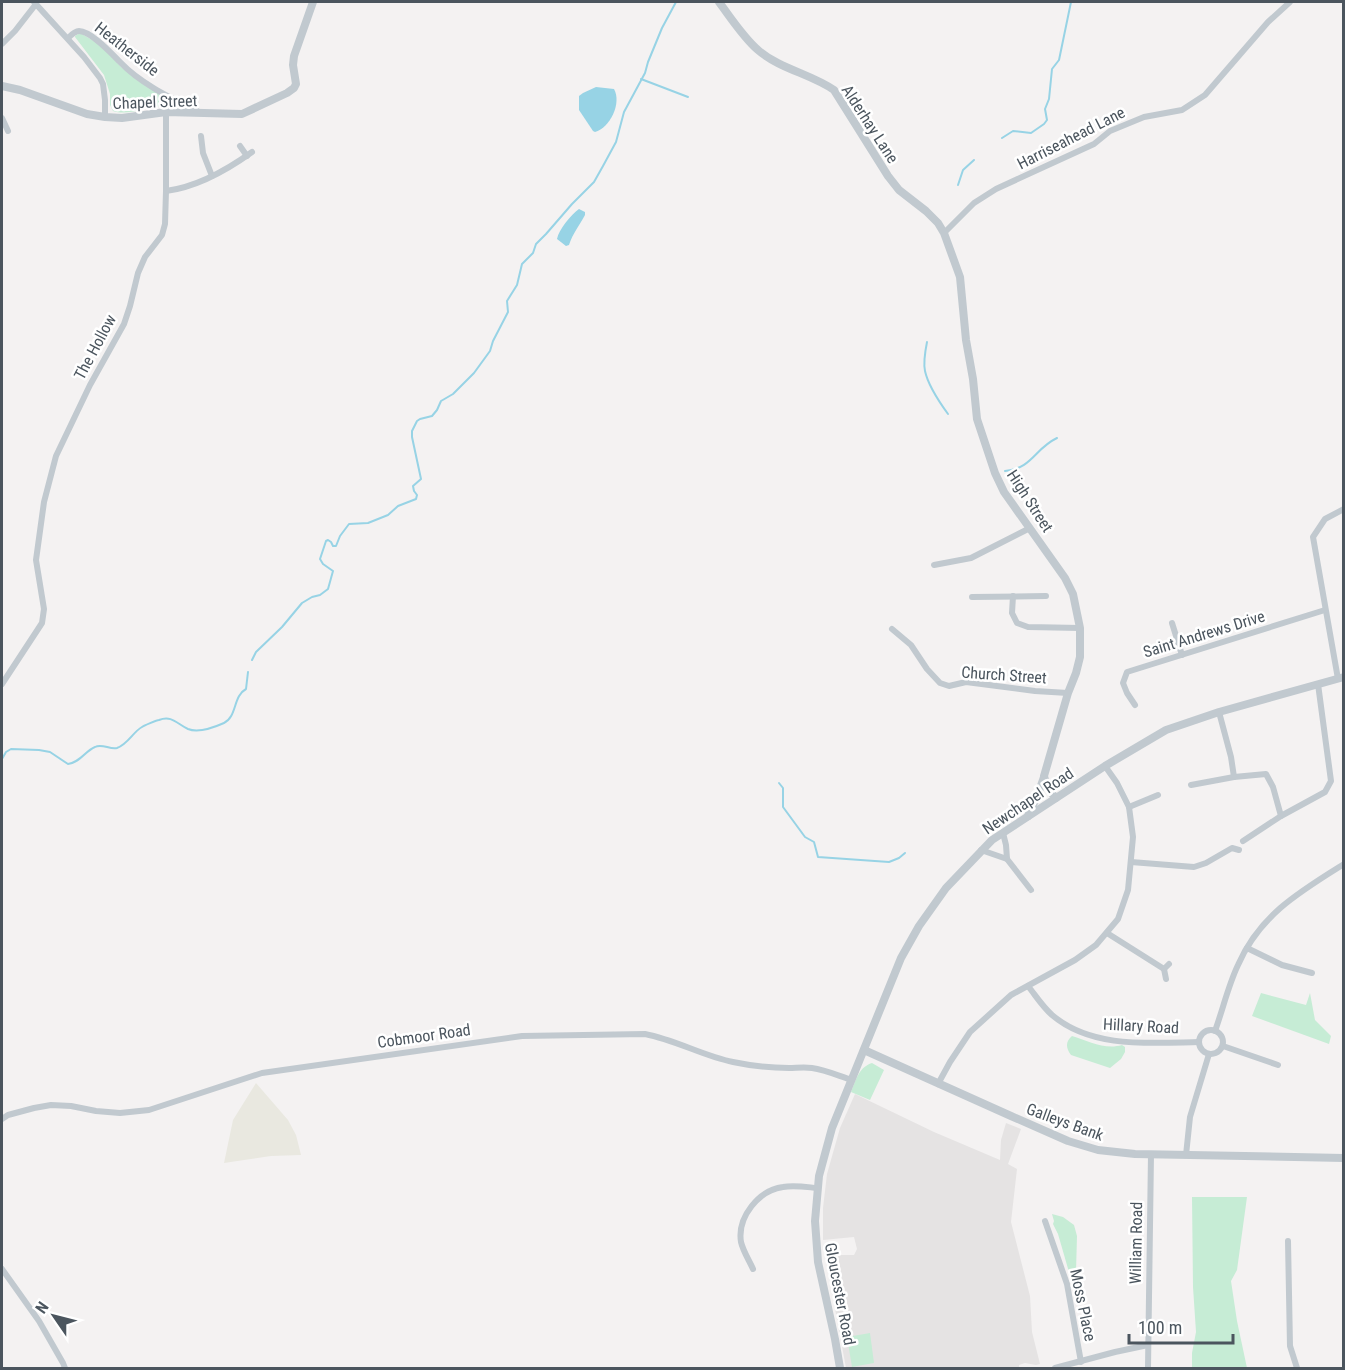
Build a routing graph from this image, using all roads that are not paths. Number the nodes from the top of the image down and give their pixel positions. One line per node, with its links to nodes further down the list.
1 (313, 2): 9 (street, Chapel Street)
2 (719, 2): 17 (street, Alderhay Lane)
3 (1290, 2): 17 (street, Harriseahead Lane)
4 (35, 3): 5 (street); 6 (street)
5 (68, 38): 9 (street, Heatherside); 10 (street)
6 (2, 44)
7 (2, 86): 10 (street, Chapel Street)
8 (166, 112): 9 (street, Chapel Street); 10 (street, Chapel Street); 16 (street, The Hollow)
9 (202, 114)
10 (105, 117)
11 (2, 118): 12 (street)
12 (8, 130)
13 (201, 136): 15 (street)
14 (240, 146): 15 (street)
15 (212, 176): 16 (street)
16 (166, 191): 30 (street, The Hollow)
17 (944, 232): 19 (street, High Street)
18 (1344, 509): 24 (street)
19 (1029, 528): 20 (street); 26 (street, High Street)
20 (934, 566)
21 (1013, 596): 22 (street); 23 (street); 26 (street)
22 (1046, 596)
23 (972, 597)
24 (1325, 610): 28 (street, Saint Andrews Drive); 29 (street)
25 (1172, 623): 28 (street)
26 (1080, 628): 32 (street, High Street)
27 (892, 629): 32 (street, Church Street)
28 (1182, 655): 33 (street, Saint Andrews Drive)
29 (1341, 678): 31 (street, Newchapel Road)
30 (2, 684)
31 (1318, 684): 34 (street, Newchapel Road); 42 (street)
32 (1068, 693): 36 (street, High Street)
33 (1135, 705)
34 (1219, 712): 35 (street, Newchapel Road); 37 (street)
35 (1105, 766): 40 (street, Newchapel Road); 41 (street)
36 (1044, 776): 40 (street); 43 (street, High Street)
37 (1234, 777): 38 (street); 42 (street)
38 (1191, 785)
39 (1158, 795): 41 (street)
40 (1056, 798): 43 (street, Newchapel Road)
41 (1129, 807): 49 (street)
42 (1281, 816): 45 (street)
43 (1027, 817): 44 (street, Newchapel Road)
44 (1003, 833): 46 (street, Newchapel Road); 48 (street)
45 (1243, 841)
46 (981, 850): 48 (street); 60 (street, Newchapel Road)
47 (1239, 850): 49 (street)
48 (1007, 859): 51 (street)
49 (1131, 862): 52 (street)
50 (1344, 864): 53 (street)
51 (1031, 890)
52 (1107, 933): 55 (street); 56 (street)
53 (1247, 948): 54 (street); 57 (street)
54 (1312, 973)
55 (1166, 979)
56 (1028, 986): 58 (street, Hillary Road); 64 (street)
57 (1215, 1031): 58 (street); 59 (street)
58 (1199, 1042): 61 (street)
59 (1223, 1046): 61 (street); 62 (street)
60 (864, 1050): 63 (street, Newchapel Road); 64 (street, Galleys Bank)
61 (1209, 1054): 67 (street)
62 (1278, 1065)
63 (852, 1080): 65 (street, Cobmoor Road); 69 (street, Newchapel Road)
64 (938, 1084): 66 (street, Galleys Bank)
65 (2, 1119)
66 (1151, 1154): 67 (street, Galleys Bank); 74 (street, William Road)
67 (1186, 1155): 68 (street, Galleys Bank)
68 (1344, 1158)
69 (817, 1188): 73 (street); 77 (street, Gloucester Road)
70 (1045, 1221): 75 (street, Moss Place)
71 (1288, 1241): 80 (street)
72 (2, 1269): 76 (street)
73 (753, 1271)
74 (1148, 1346): 75 (street); 79 (street, William Road)
75 (1081, 1362): 78 (street)
76 (65, 1368)
77 (840, 1368)
78 (1055, 1368)
79 (1148, 1368)
80 (1297, 1368)

